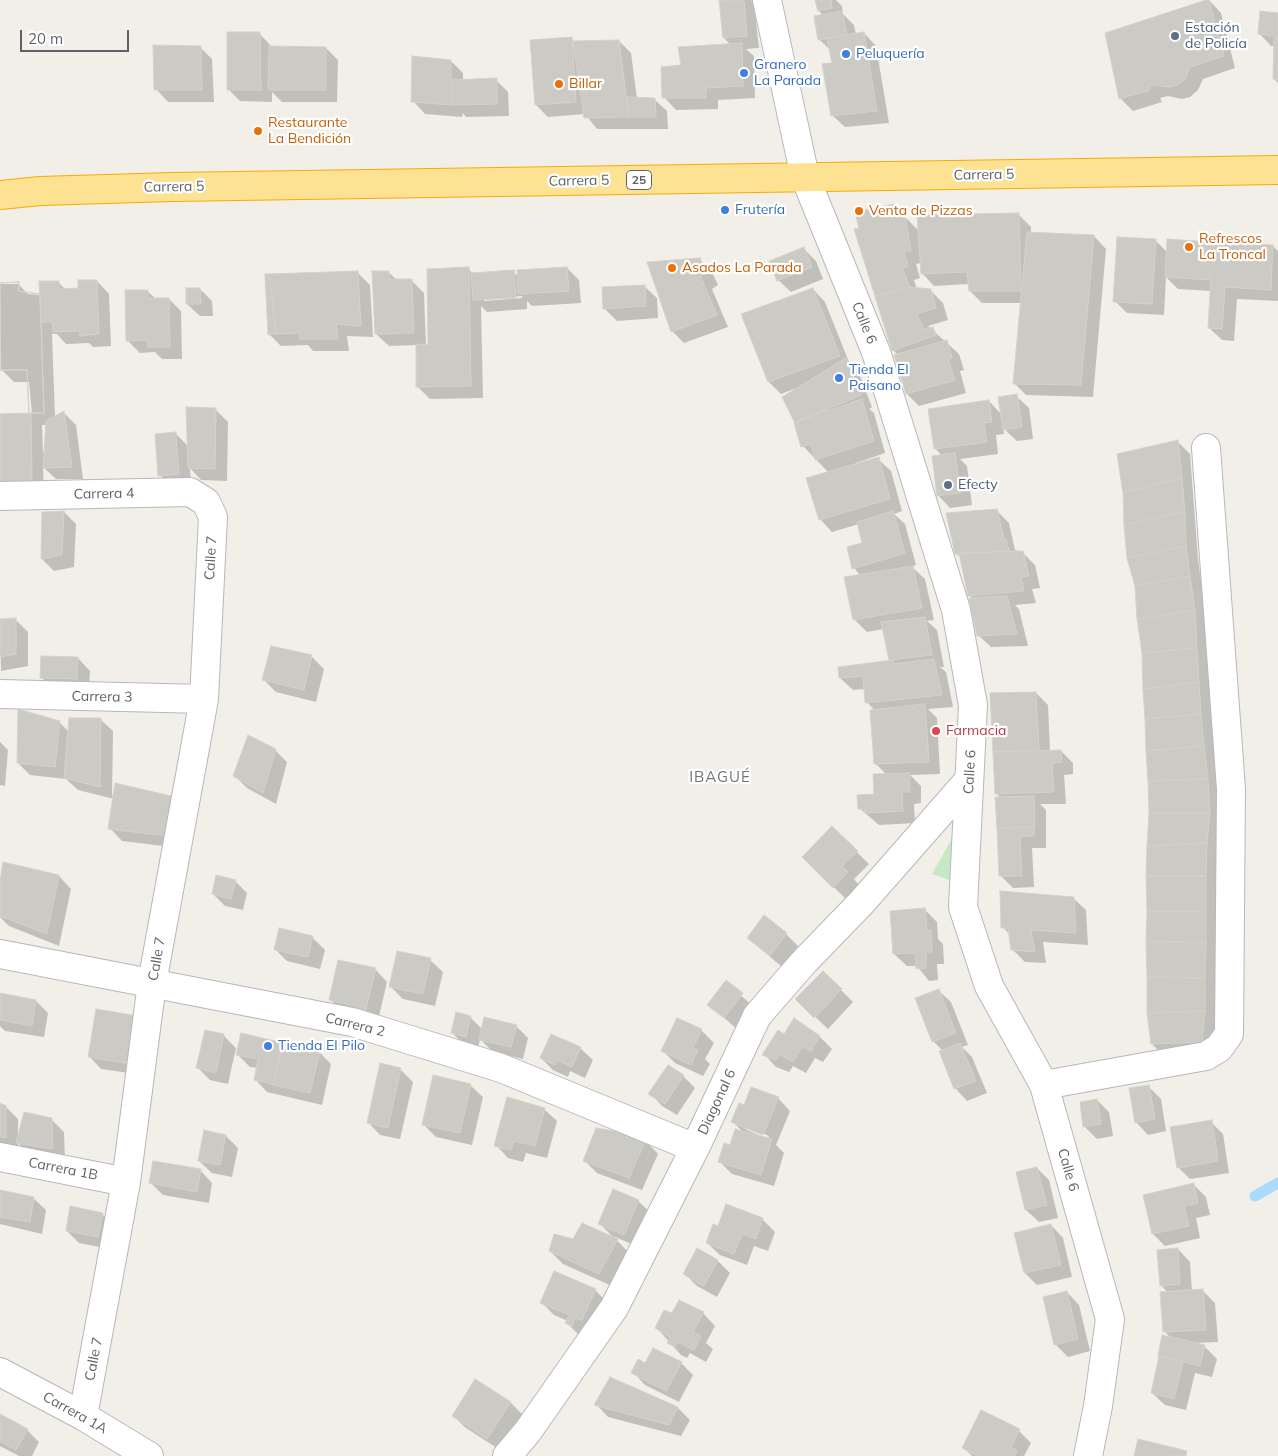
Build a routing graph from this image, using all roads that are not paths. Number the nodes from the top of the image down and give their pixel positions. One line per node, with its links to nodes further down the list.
1 (767, 0): 3 (street, Calle 6)
2 (1278, 170): 3 (highway, Carrera 5 / 25)
3 (805, 177): 4 (highway, Carrera 5 / 25); 10 (street, Calle 6)
4 (0, 195)
5 (1206, 448): 13 (street)
6 (0, 496): 7 (street, Carrera 4)
7 (206, 502): 9 (street, Calle 7)
8 (0, 694): 9 (street, Carrera 3)
9 (204, 700): 12 (street, Calle 7)
10 (969, 780): 13 (street, Calle 6); 14 (street, Diagonal 6)
11 (0, 954): 12 (street, Carrera 2)
12 (152, 983): 14 (street, Carrera 2); 16 (street, Calle 7)
13 (1044, 1085): 21 (street, Calle 6)
14 (695, 1148): 20 (street, Diagonal 6)
15 (0, 1156): 16 (street, Carrera 1B)
16 (126, 1182): 18 (street, Calle 7)
17 (0, 1372): 18 (street, Carrera 1A)
18 (83, 1416): 19 (street, Carrera 1A)
19 (149, 1456)
20 (507, 1456)
21 (1088, 1456)

